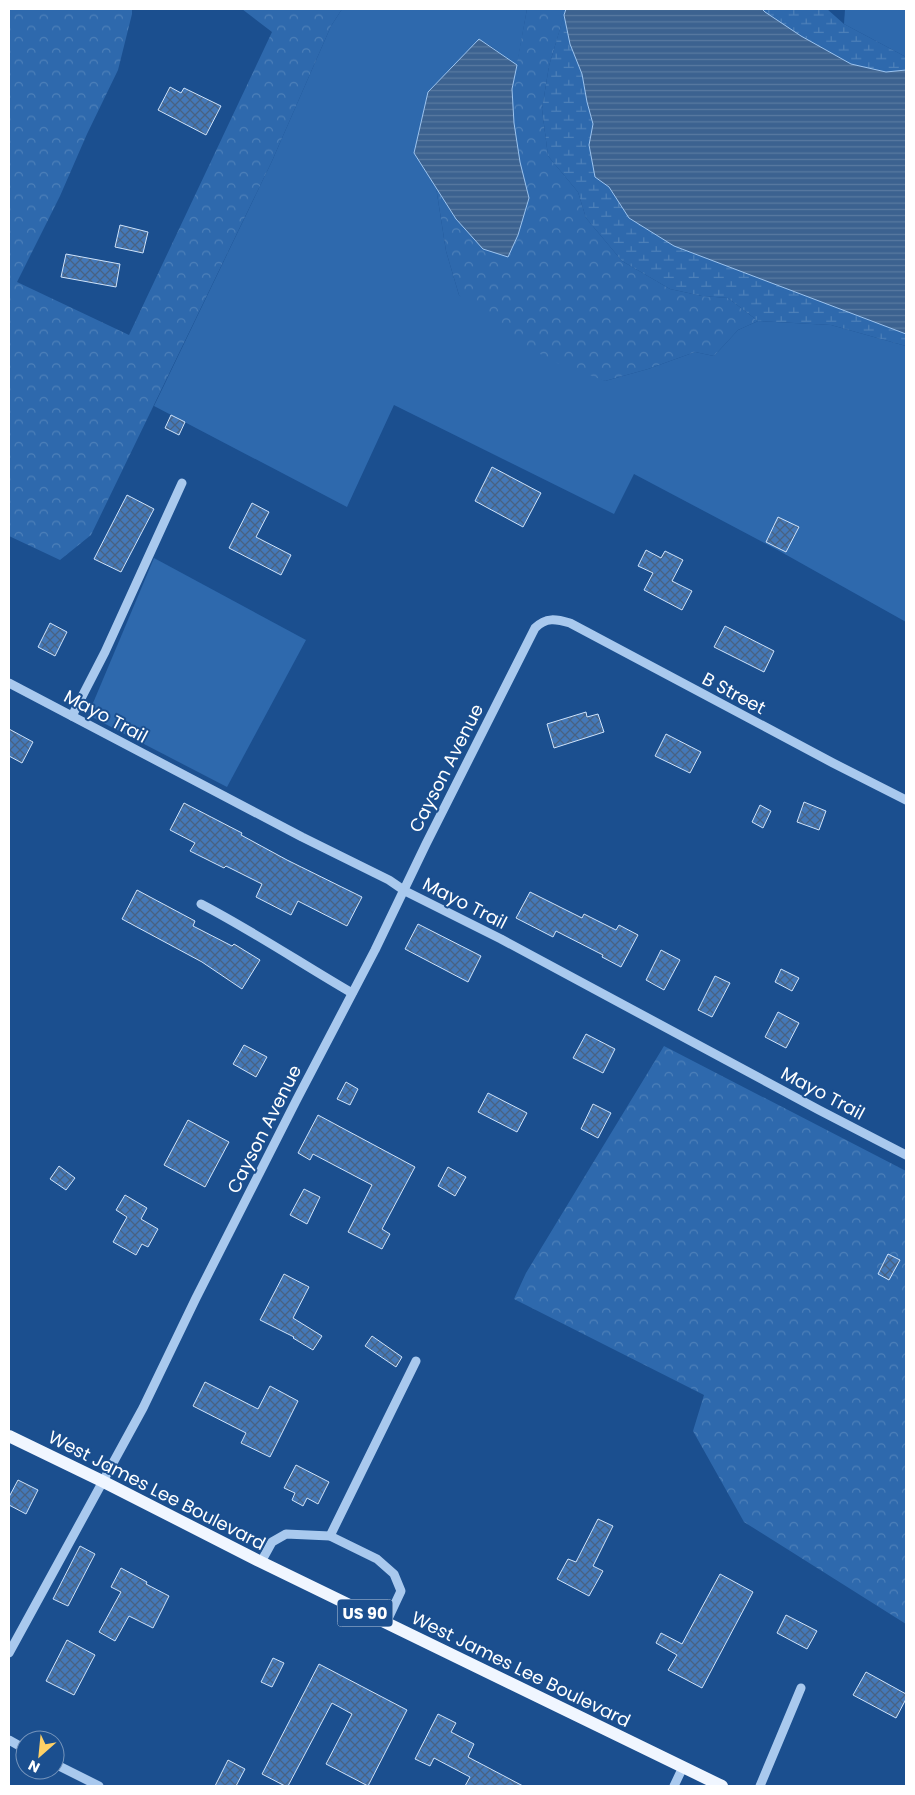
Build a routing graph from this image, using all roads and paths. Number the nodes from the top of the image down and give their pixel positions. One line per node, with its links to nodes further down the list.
1 (182, 483): 4 (street)
2 (545, 621): 5 (street, B Street); 6 (street, Cayson Avenue)
3 (9, 683): 4 (street, Mayo Trail)
4 (72, 716): 6 (street, Mayo Trail)
5 (906, 800)
6 (405, 891): 8 (street, Cayson Avenue); 9 (street, Mayo Trail)
7 (201, 904): 8 (street)
8 (352, 994): 12 (street, Cayson Avenue)
9 (906, 1155)
10 (416, 1361): 13 (street)
11 (9, 1436): 12 (main road, West James Lee Boulevard / US 90)
12 (102, 1481): 14 (main road, West James Lee Boulevard / US 90); 16 (street, Cayson Avenue)
13 (330, 1536): 14 (street); 15 (street)
14 (261, 1562): 15 (main road, West James Lee Boulevard / US 90)
15 (386, 1623): 18 (main road, West James Lee Boulevard / US 90)
16 (9, 1653)
17 (801, 1688): 23 (street)
18 (684, 1767): 21 (street); 22 (main road, West James Lee Boulevard / US 90)
19 (65, 1769): 20 (street)
20 (99, 1786)
21 (674, 1786)
22 (722, 1786)
23 (760, 1786)

